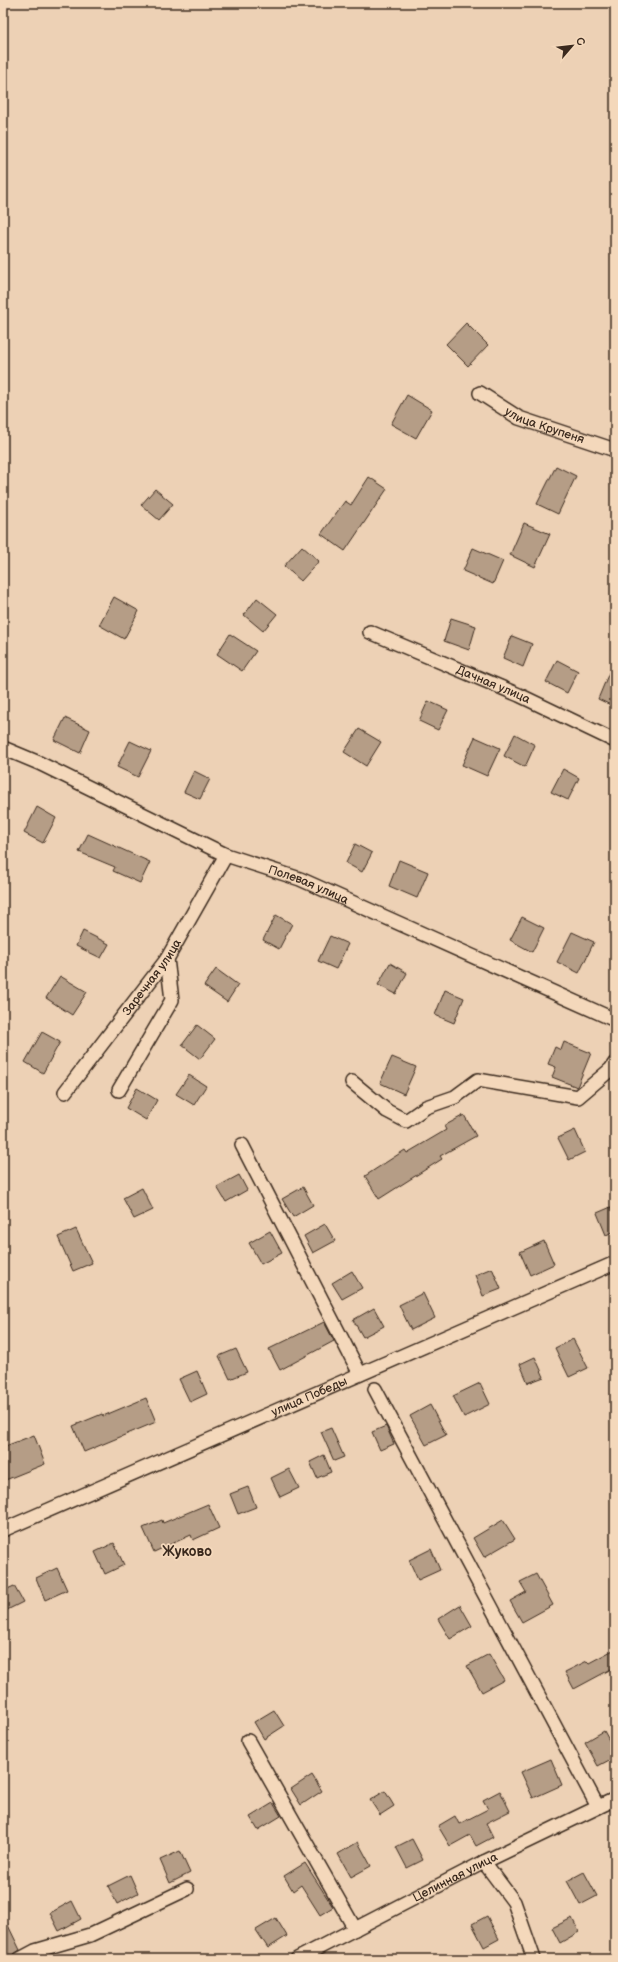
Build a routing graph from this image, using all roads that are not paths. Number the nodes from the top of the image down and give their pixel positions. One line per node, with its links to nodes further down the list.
1 (480, 393): 2 (street, улица Крупеня)
2 (615, 450)
3 (370, 632): 4 (street, Дачная улица)
4 (615, 741)
5 (3, 748): 6 (street, Полевая улица)
6 (226, 855): 7 (street, Заречная улица); 8 (street, Полевая улица)
7 (167, 959): 11 (street); 12 (street, Заречная улица)
8 (615, 1020)
9 (615, 1063): 10 (street)
10 (352, 1082)
11 (119, 1090)
12 (66, 1092)
13 (242, 1145): 15 (street)
14 (615, 1263): 15 (street, улица Победы)
15 (360, 1374): 17 (street, улица Победы)
16 (374, 1389): 20 (street)
17 (3, 1530)
18 (248, 1741): 23 (street)
19 (615, 1799): 20 (street, Целинная улица)
20 (598, 1807): 21 (street, Целинная улица)
21 (484, 1862): 23 (street, Целинная улица); 26 (street)
22 (187, 1889): 24 (street)
23 (355, 1929): 25 (street, Целинная улица)
24 (20, 1959)
25 (297, 1959)
26 (534, 1959)

